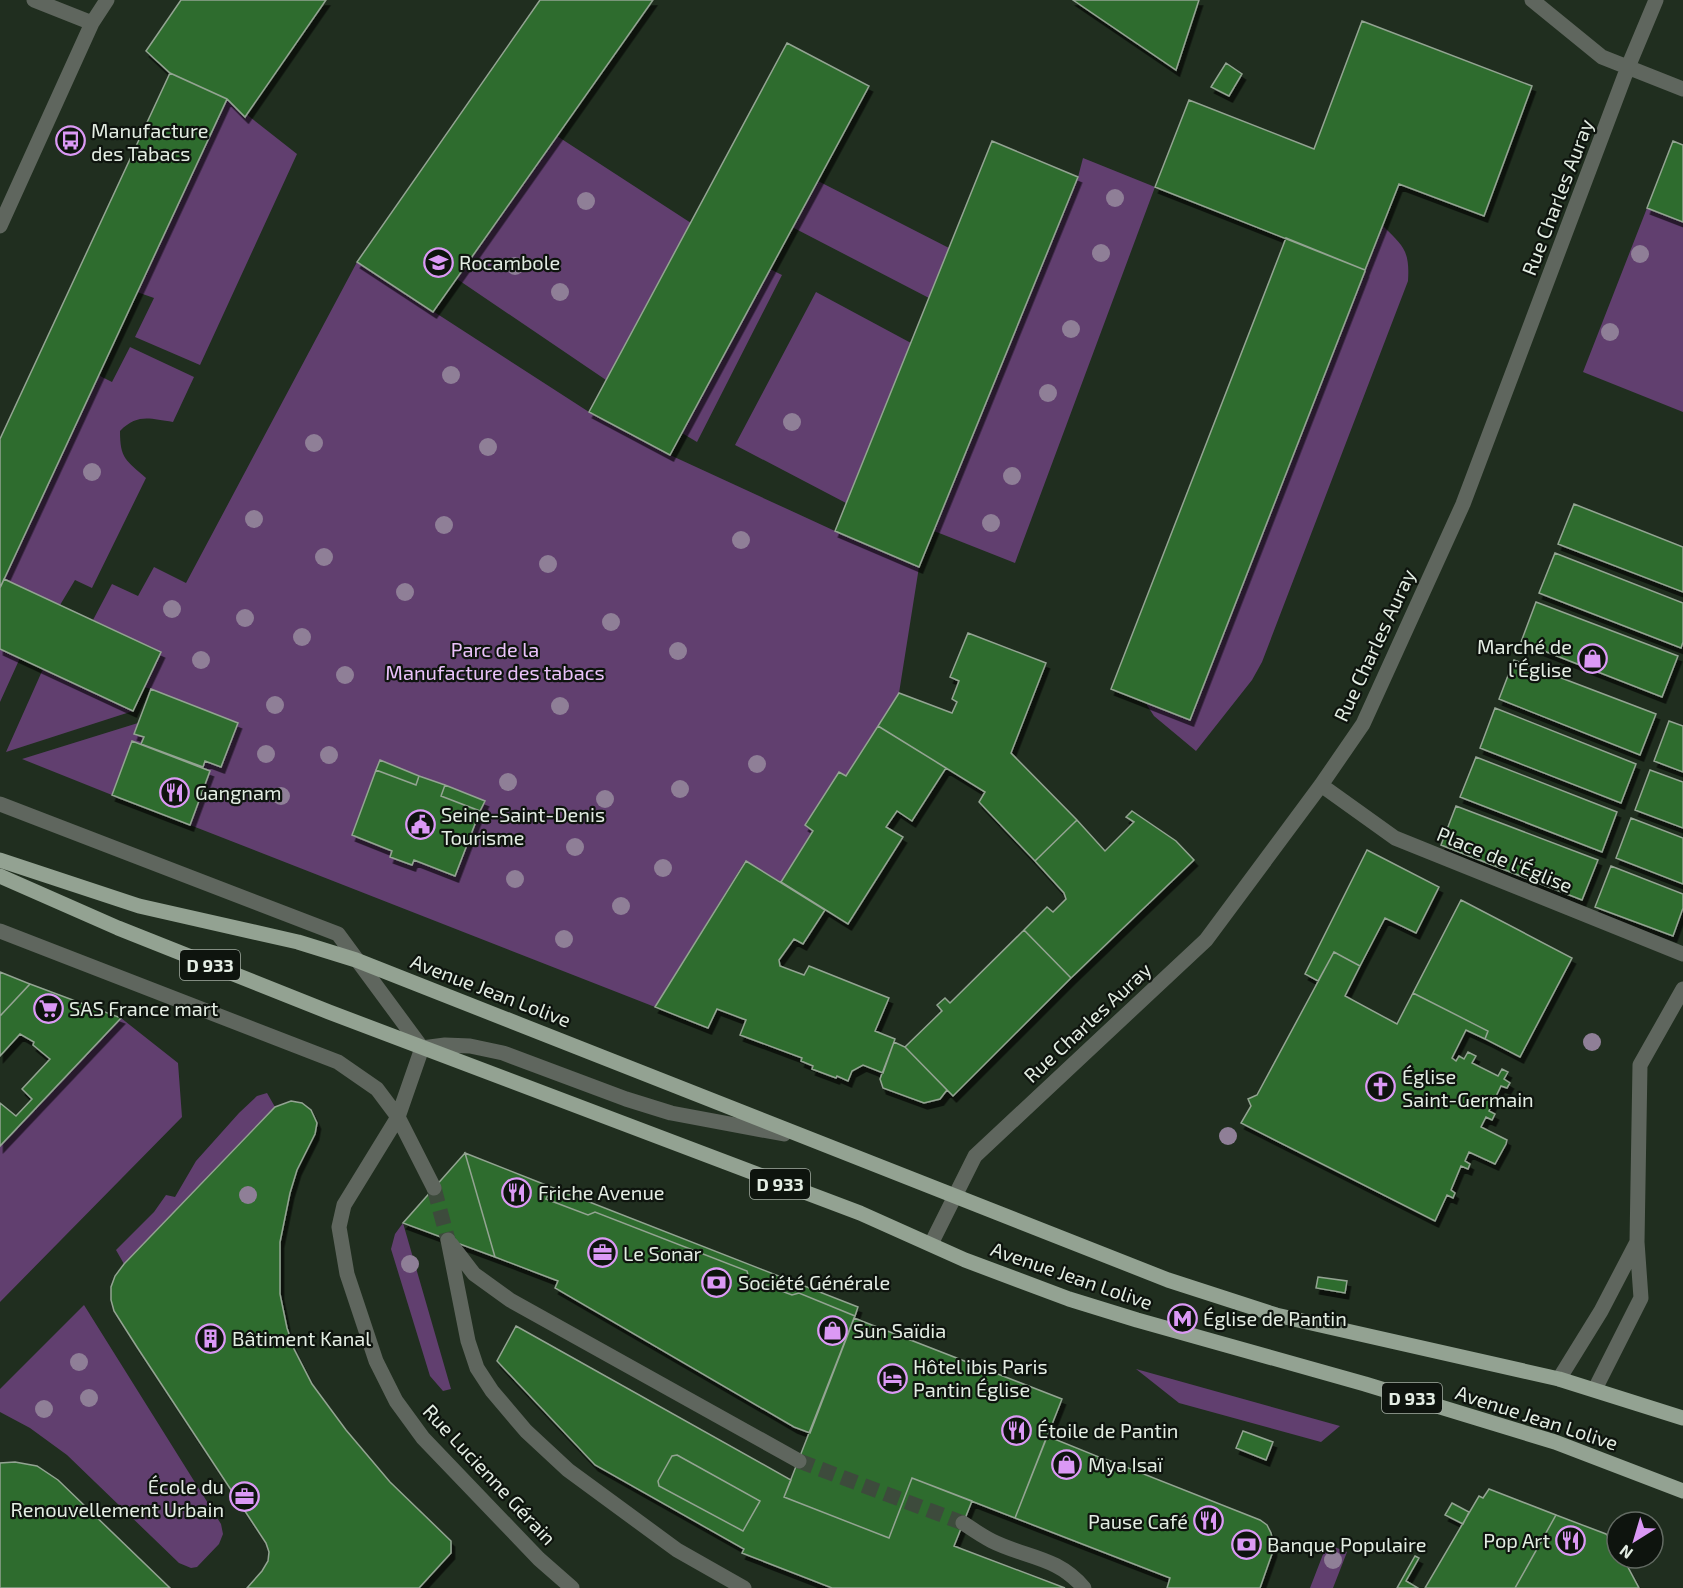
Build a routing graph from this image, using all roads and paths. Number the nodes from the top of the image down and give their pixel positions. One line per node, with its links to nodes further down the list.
1 (34, 0): 5 (street)
2 (107, 0): 5 (street)
3 (1532, 0): 6 (street)
4 (1656, 0): 6 (street, Rue Charles Auray)
5 (92, 23): 8 (street)
6 (1628, 68): 7 (street); 9 (street, Rue Charles Auray)
7 (1683, 89)
8 (0, 226)
9 (1322, 785): 14 (street, Place de l'Église); 21 (street, Rue Charles Auray)
10 (0, 804): 15 (street)
11 (0, 860): 15 (main road, Avenue Jean Lolive / D 933)
12 (0, 876): 17 (main road, Avenue Jean Lolive / D 933)
13 (0, 932): 18 (street)
14 (1683, 954)
15 (356, 960): 17 (street); 19 (main road, Avenue Jean Lolive / D 933)
16 (1683, 989): 22 (street)
17 (422, 1048): 18 (street, Rue Lucienne Gérain); 19 (street); 23 (main road, Avenue Jean Lolive / D 933)
18 (398, 1117): 20 (street); 30 (street, Rue Lucienne Gérain)
19 (829, 1145): 21 (main road, Avenue Jean Lolive / D 933)
20 (434, 1188)
21 (954, 1196): 23 (street); 24 (main road, Avenue Jean Lolive / D 933)
22 (1637, 1242): 24 (street); 25 (street)
23 (931, 1244): 28 (main road, Avenue Jean Lolive / D 933)
24 (1558, 1379): 25 (main road, Avenue Jean Lolive / D 933)
25 (1595, 1389): 26 (main road, Avenue Jean Lolive / D 933)
26 (1683, 1418)
27 (798, 1461): 31 (street)
28 (1683, 1491)
29 (963, 1523): 32 (street)
30 (572, 1588)
31 (744, 1588)
32 (1084, 1588)

